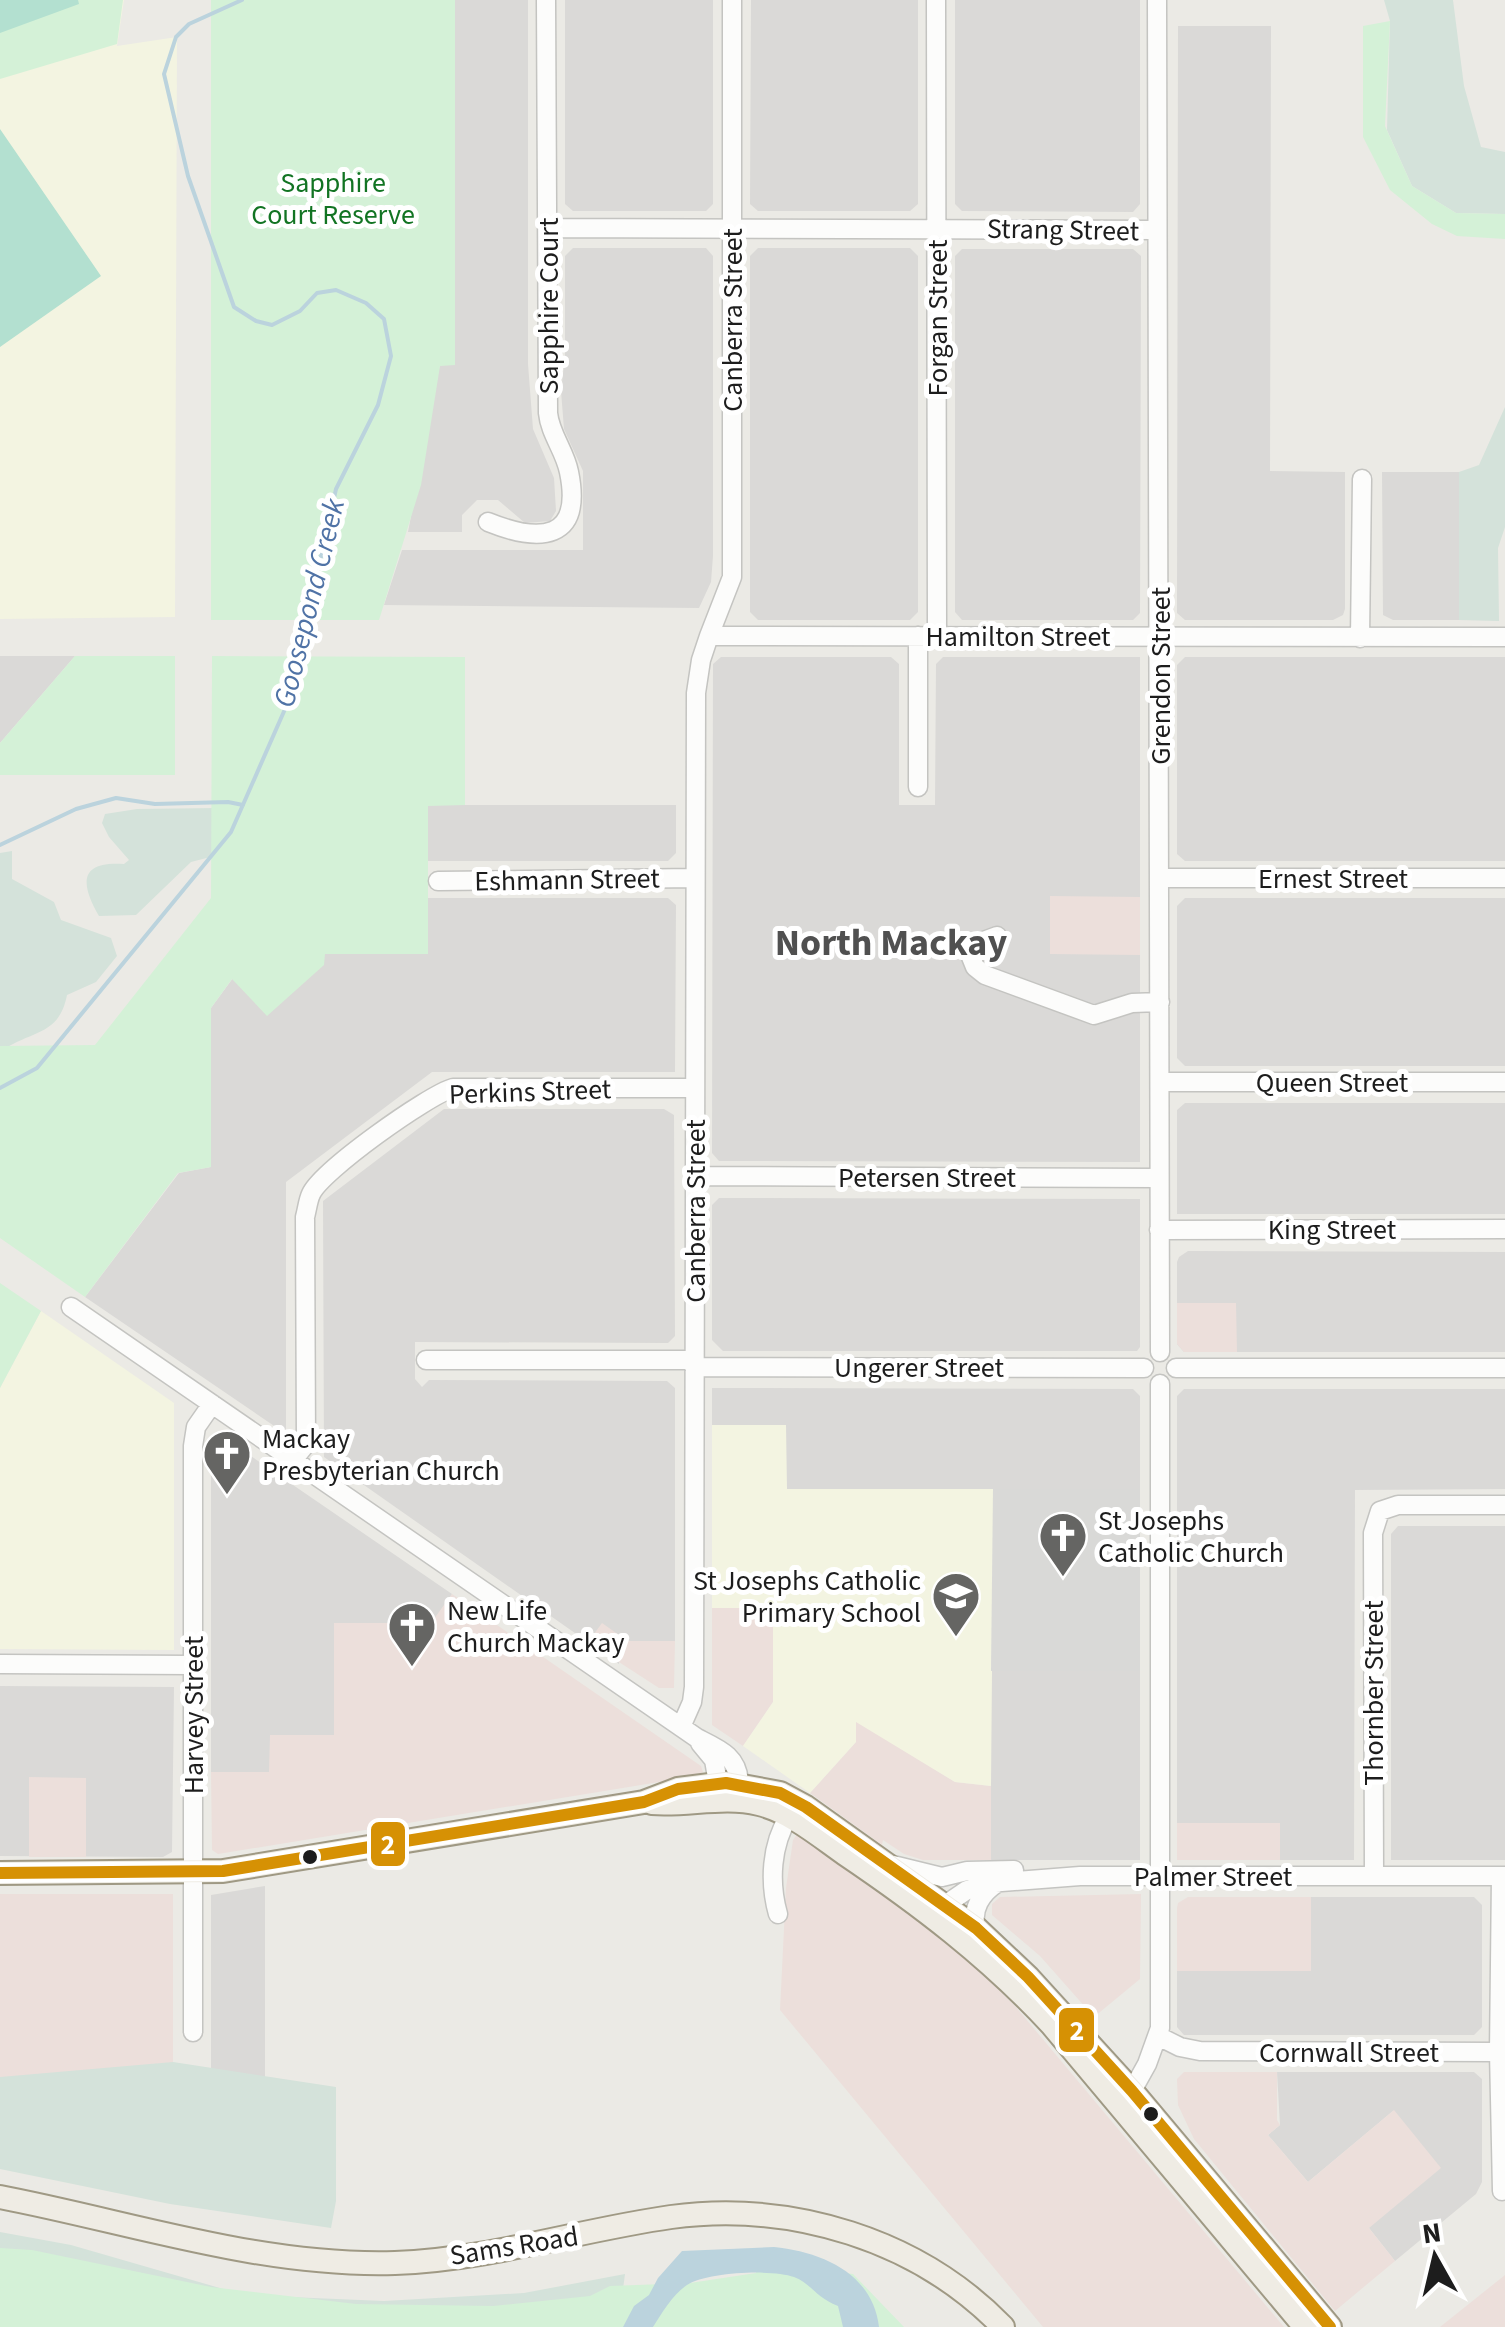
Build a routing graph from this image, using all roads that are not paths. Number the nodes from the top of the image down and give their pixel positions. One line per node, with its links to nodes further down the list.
1 (546, 0): 6 (street, Sapphire Court)
2 (732, 0): 5 (street, Canberra Street)
3 (936, 0): 7 (street, Forgan Street)
4 (1157, 0): 8 (street, Grendon Street)
5 (733, 227): 6 (street, Strang Street); 7 (street, Strang Street); 11 (street, Canberra Street)
6 (548, 228): 10 (street, Sapphire Court)
7 (937, 228): 8 (street, Strang Street); 13 (street, Forgan Street)
8 (1157, 230): 14 (street, Grendon Street)
9 (1362, 479): 16 (street)
10 (488, 522)
11 (710, 636): 12 (street, Hamilton Street); 18 (street, Canberra Street)
12 (918, 636): 13 (street, Hamilton Street); 17 (street)
13 (937, 636): 14 (street, Hamilton Street)
14 (1160, 636): 16 (street, Hamilton Street); 19 (street, Grendon Street)
15 (1505, 637): 16 (street, Hamilton Street)
16 (1360, 638)
17 (918, 788)
18 (695, 878): 21 (street, Eshmann Street); 26 (street, Canberra Street)
19 (1160, 878): 20 (street, Ernest Street); 23 (street, Grendon Street)
20 (1505, 878)
21 (438, 881)
22 (997, 936): 23 (street)
23 (1160, 1002): 24 (street, Grendon Street)
24 (1160, 1082): 25 (street, Queen Street); 28 (street, Grendon Street)
25 (1505, 1082)
26 (695, 1088): 27 (street, Canberra Street); 40 (street, Perkins Street)
27 (694, 1176): 28 (street, Petersen Street); 34 (street, Canberra Street)
28 (1159, 1178): 30 (street, Grendon Street)
29 (1505, 1229): 30 (street, King Street)
30 (1159, 1230): 32 (street, Grendon Street)
31 (71, 1307): 39 (street)
32 (1160, 1352): 35 (street); 36 (street)
33 (426, 1360): 34 (street, Ungerer Street)
34 (694, 1363): 35 (street, Ungerer Street); 44 (street, Canberra Street)
35 (1144, 1368): 38 (street)
36 (1176, 1368): 37 (street); 38 (street)
37 (1505, 1368)
38 (1160, 1384): 51 (street)
39 (212, 1404): 40 (street); 43 (street, Harvey Street)
40 (293, 1460): 44 (street)
41 (1505, 1505): 52 (street, Thornber Street)
42 (0, 1664): 43 (street)
43 (194, 1665): 48 (street, Harvey Street)
44 (681, 1727): 45 (street)
45 (749, 1797): 46 (main road); 48 (main road); 55 (main road); 56 (street)
46 (886, 1863): 49 (street); 55 (main road)
47 (0, 1873): 48 (main road)
48 (193, 1874): 58 (street, Harvey Street)
49 (954, 1875): 50 (street); 55 (street)
50 (1080, 1876): 51 (street, Palmer Street); 54 (street, Palmer Street)
51 (1159, 1876): 52 (street, Palmer Street); 59 (street)
52 (1374, 1876): 53 (street, Palmer Street)
53 (1503, 1876): 60 (street)
54 (1002, 1882): 55 (street, Palmer Street); 57 (street)
55 (937, 1909): 57 (main road); 61 (main road)
56 (778, 1914)
57 (976, 1928): 61 (main road)
58 (193, 2032)
59 (1155, 2044): 60 (street, Cornwall Street); 61 (street)
60 (1498, 2052): 62 (street)
61 (1120, 2086): 64 (main road)
62 (1502, 2192)
63 (0, 2197): 65 (main road, Sams Road)
64 (1241, 2234): 66 (main road); 67 (main road)
65 (1004, 2327)
66 (1305, 2327)
67 (1330, 2327)

